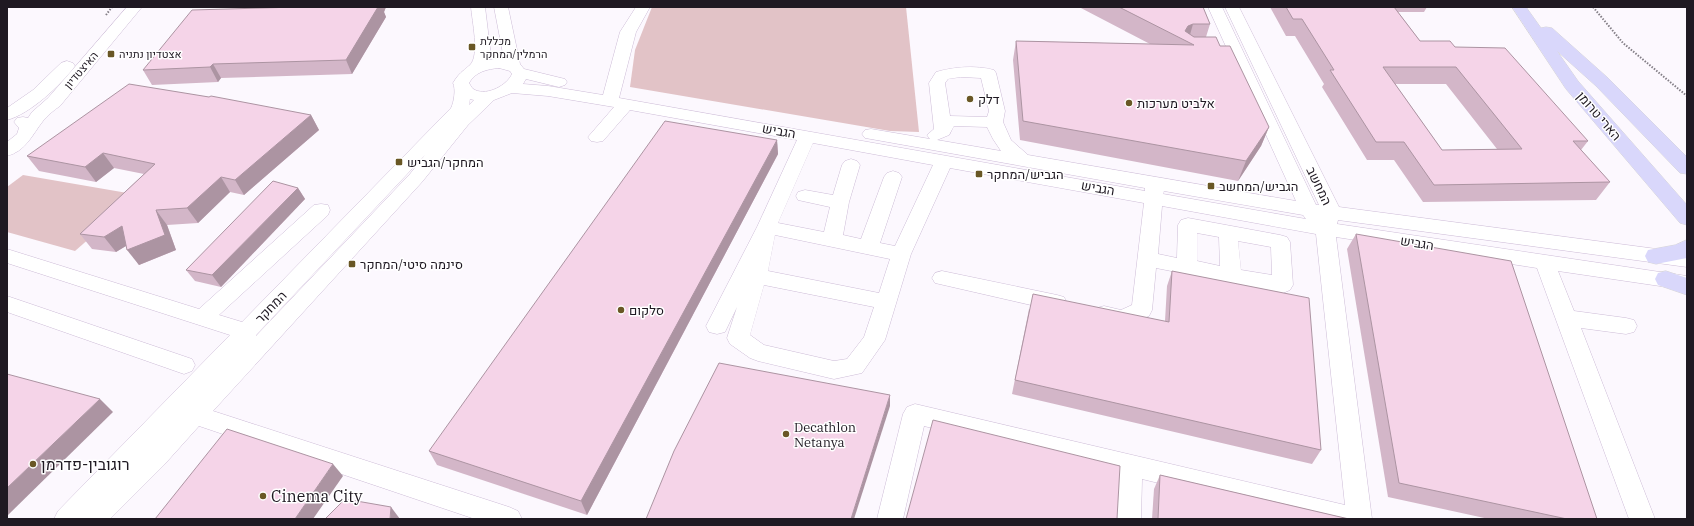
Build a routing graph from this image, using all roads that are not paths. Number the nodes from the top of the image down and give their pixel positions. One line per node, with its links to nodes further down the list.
1 (118, 7): 15 (street, האיצטדיון)
2 (135, 7): 19 (street, האיצטדיון)
3 (478, 7): 9 (street)
4 (501, 7): 10 (street)
5 (643, 7): 14 (street)
6 (1215, 7): 27 (street, המחשב)
7 (1232, 7): 37 (street, המחשב)
8 (1519, 8): 28 (main road, הארי טרומן); 36 (main road, הארי טרומן)
9 (474, 69): 10 (street, הגביש); 11 (street)
10 (516, 69): 12 (street); 14 (street, הגביש)
11 (462, 88): 13 (street); 61 (street, המחקר)
12 (510, 88): 13 (street); 14 (street, הגביש)
13 (488, 96): 63 (street, המחקר)
14 (617, 98): 20 (street, הגביש); 21 (street); 22 (street, הגביש)
15 (7, 116)
16 (7, 120): 19 (street)
17 (994, 122): 18 (street); 18 (street); 25 (street)
18 (943, 131): 22 (street)
19 (27, 132): 23 (street, האיצטדיון)
20 (808, 136): 24 (street, הגביש); 38 (street)
21 (597, 137)
22 (921, 142): 25 (street, הגביש)
23 (7, 150)
24 (944, 160): 30 (street, הגביש); 43 (street)
25 (1022, 160): 30 (street, הגביש)
26 (851, 165): 33 (street)
27 (1290, 166): 32 (street); 35 (street, המחשב)
28 (1687, 168)
29 (893, 177): 41 (street)
30 (1154, 191): 32 (street, הגביש); 37 (street, הגביש); 46 (street)
31 (805, 196): 33 (street)
32 (1244, 199): 35 (street, הגביש)
33 (840, 202): 40 (street)
34 (321, 210): 57 (street)
35 (1309, 210): 37 (street, הגביש)
36 (1685, 217)
37 (1328, 221): 45 (street, הגביש); 48 (street, הגביש); 71 (street, המחשב)
38 (767, 227): 40 (street); 51 (street); 59 (street)
39 (1228, 232): 49 (street); 50 (street); 50 (street)
40 (832, 241): 41 (street)
41 (868, 248): 43 (street)
42 (1687, 248): 45 (main road)
43 (901, 254): 55 (street)
44 (7, 256): 57 (street)
45 (1656, 256): 47 (street, הגביש)
46 (1147, 259): 49 (street); 52 (street)
47 (1687, 260)
48 (1545, 262): 53 (street, הגביש); 58 (street)
49 (1187, 266): 50 (street)
50 (1232, 275)
51 (757, 276): 55 (street); 55 (street)
52 (942, 278)
53 (1676, 281): 54 (main road)
54 (1687, 287)
55 (886, 302)
56 (7, 304): 62 (street)
57 (202, 318): 61 (street)
58 (1566, 318): 60 (street); 72 (street)
59 (717, 326)
60 (1626, 326)
61 (247, 332): 65 (street, המחקר)
62 (184, 364)
63 (195, 415): 66 (street, המחקר); 67 (street)
64 (1130, 465): 68 (street); 69 (street); 70 (street)
65 (67, 519)
66 (93, 519)
67 (508, 519)
68 (890, 519)
69 (1128, 519)
70 (1353, 519)
71 (1359, 519)
72 (1642, 519)

